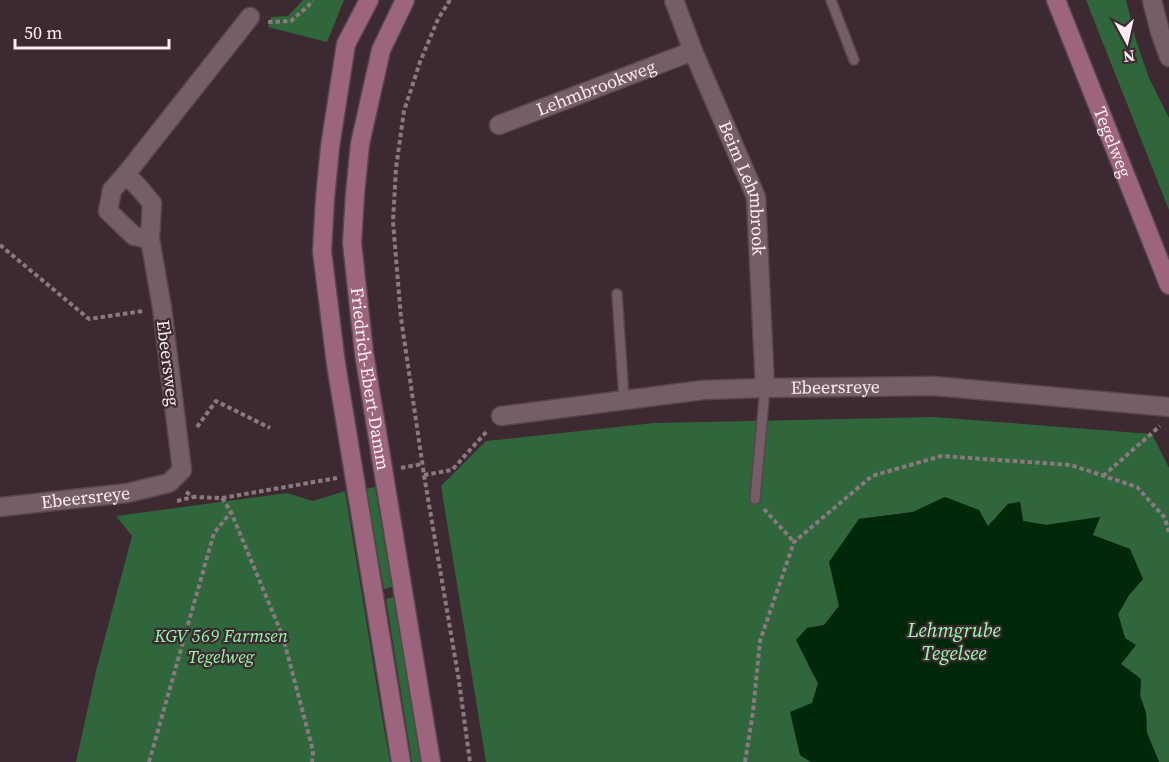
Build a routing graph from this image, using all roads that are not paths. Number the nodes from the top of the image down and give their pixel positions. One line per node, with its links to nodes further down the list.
1 (369, 0): 23 (main road, Friedrich-Ebert-Damm)
2 (405, 0): 24 (main road, Friedrich-Ebert-Damm)
3 (674, 0): 8 (street, Beim Lehmbrook)
4 (831, 0): 10 (lane)
5 (1056, 0): 14 (main road, Tegelweg)
6 (1152, 0): 9 (street)
7 (250, 17): 12 (street)
8 (693, 51): 11 (street, Lehmbrookweg); 16 (street, Beim Lehmbrook)
9 (1169, 57)
10 (854, 60)
11 (499, 125)
12 (126, 174): 13 (street, Ebeersweg); 13 (street)
13 (150, 239): 20 (street, Ebeersweg)
14 (1169, 285)
15 (617, 294): 17 (lane)
16 (765, 388): 17 (street, Ebeersreye); 18 (street, Ebeersreye); 21 (lane)
17 (624, 400): 19 (street, Ebeersreye)
18 (1167, 407)
19 (501, 416)
20 (169, 483): 22 (street, Ebeersreye)
21 (755, 499)
22 (0, 507)
23 (401, 762)
24 (431, 762)

